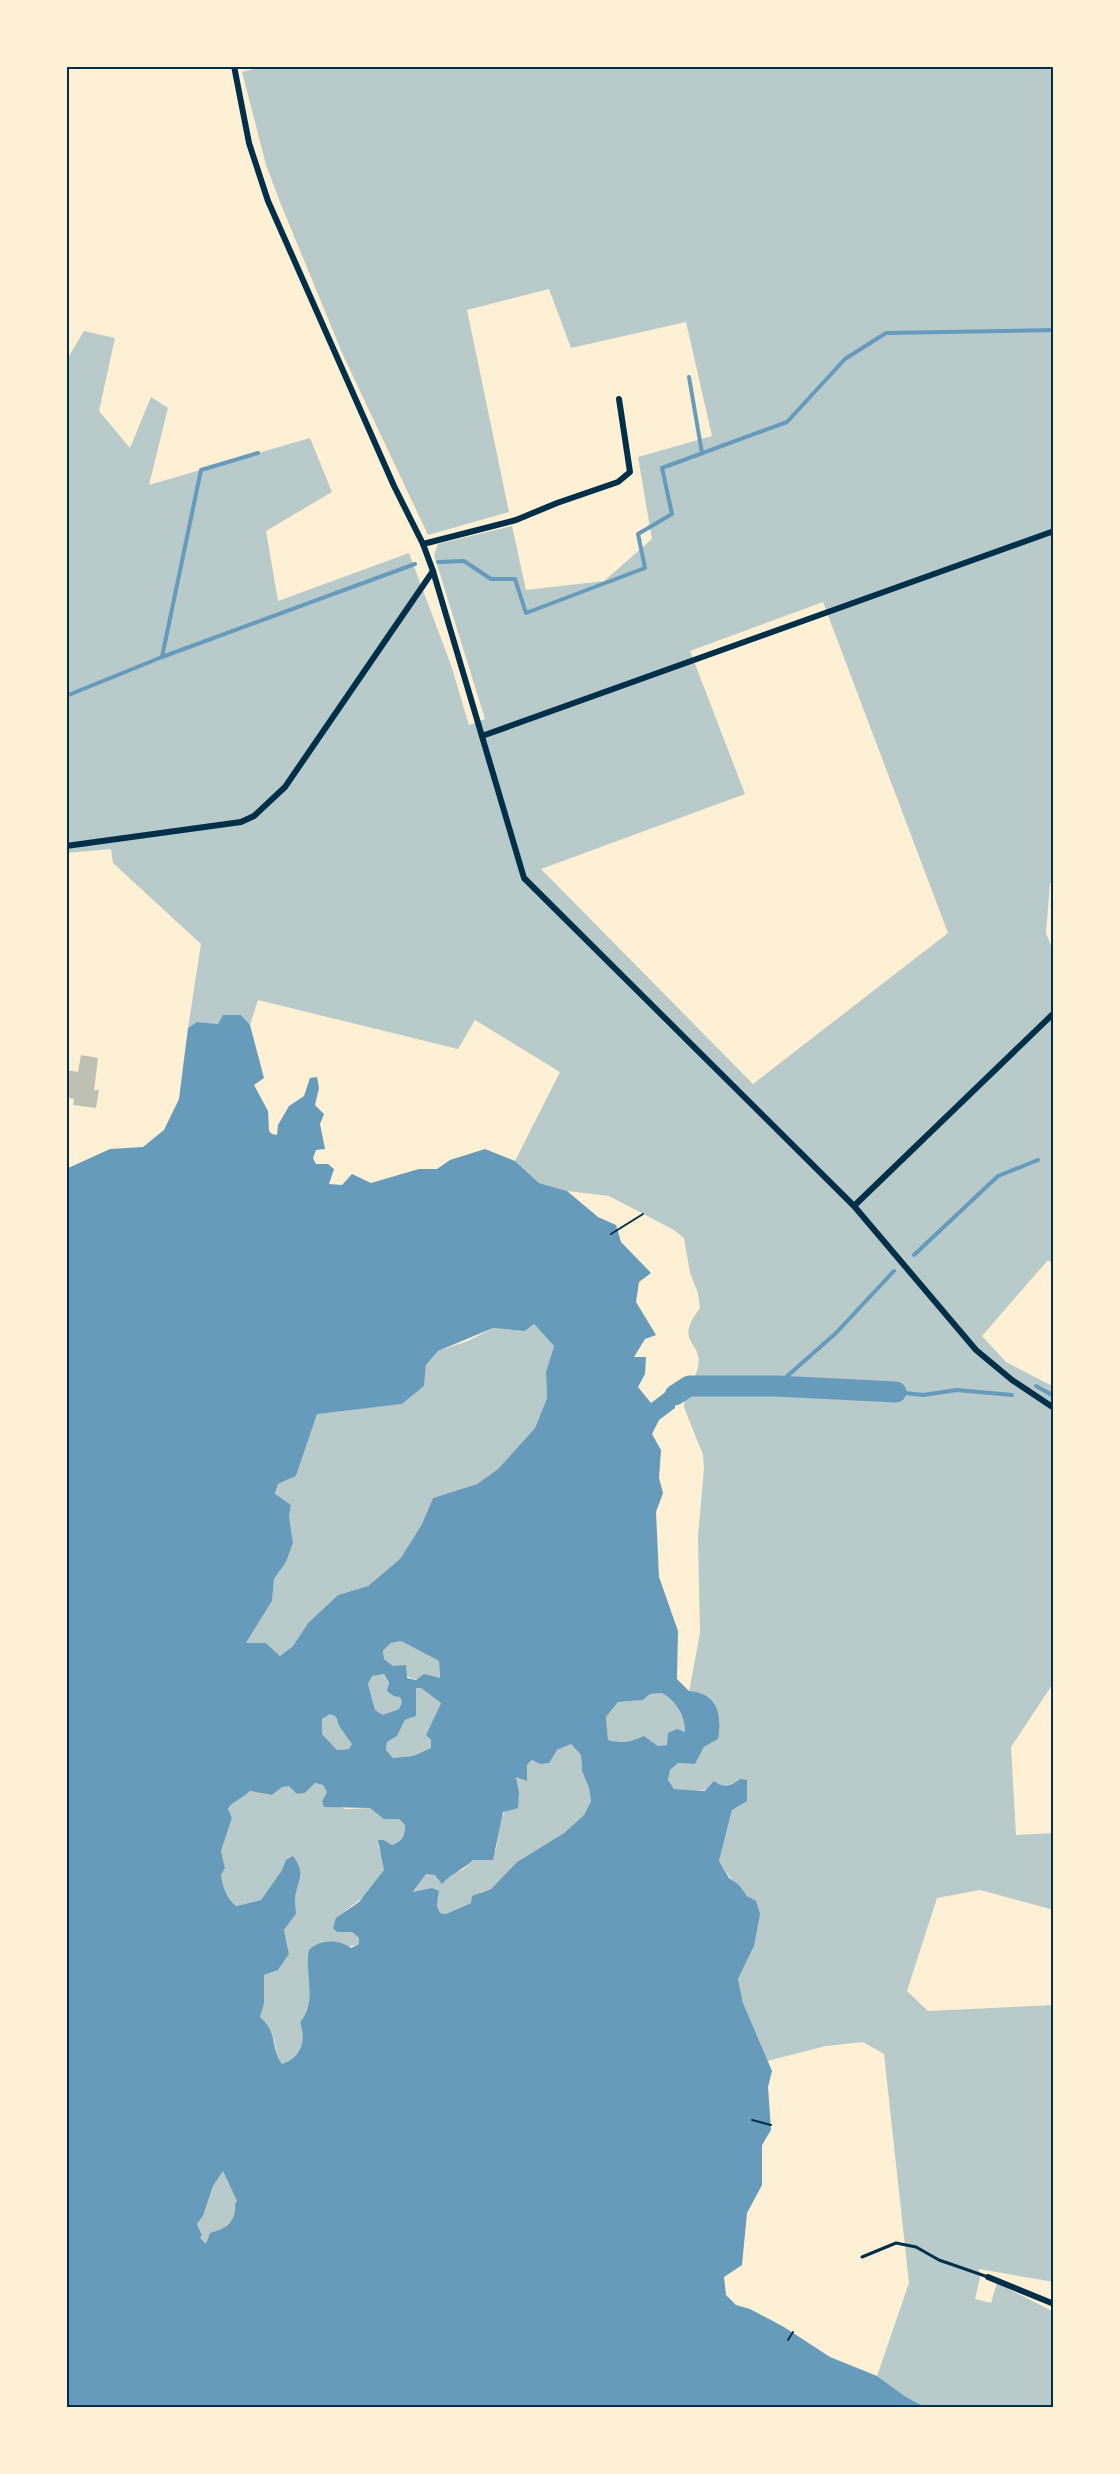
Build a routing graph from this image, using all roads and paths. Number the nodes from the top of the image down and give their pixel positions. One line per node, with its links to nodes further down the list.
1 (234, 66): 4 (street)
2 (619, 399): 4 (street)
3 (1054, 531): 6 (street)
4 (423, 544): 5 (street)
5 (433, 572): 6 (street); 7 (street)
6 (482, 736): 9 (street)
7 (66, 846)
8 (1054, 1013): 9 (street)
9 (854, 1206): 12 (street)
10 (643, 1214): 11 (path)
11 (611, 1234)
12 (1054, 1408)
13 (752, 2120): 14 (path)
14 (771, 2126)
15 (862, 2257): 16 (lane)
16 (988, 2277): 17 (street)
17 (1054, 2304)
18 (793, 2332): 19 (path)
19 (788, 2340)

